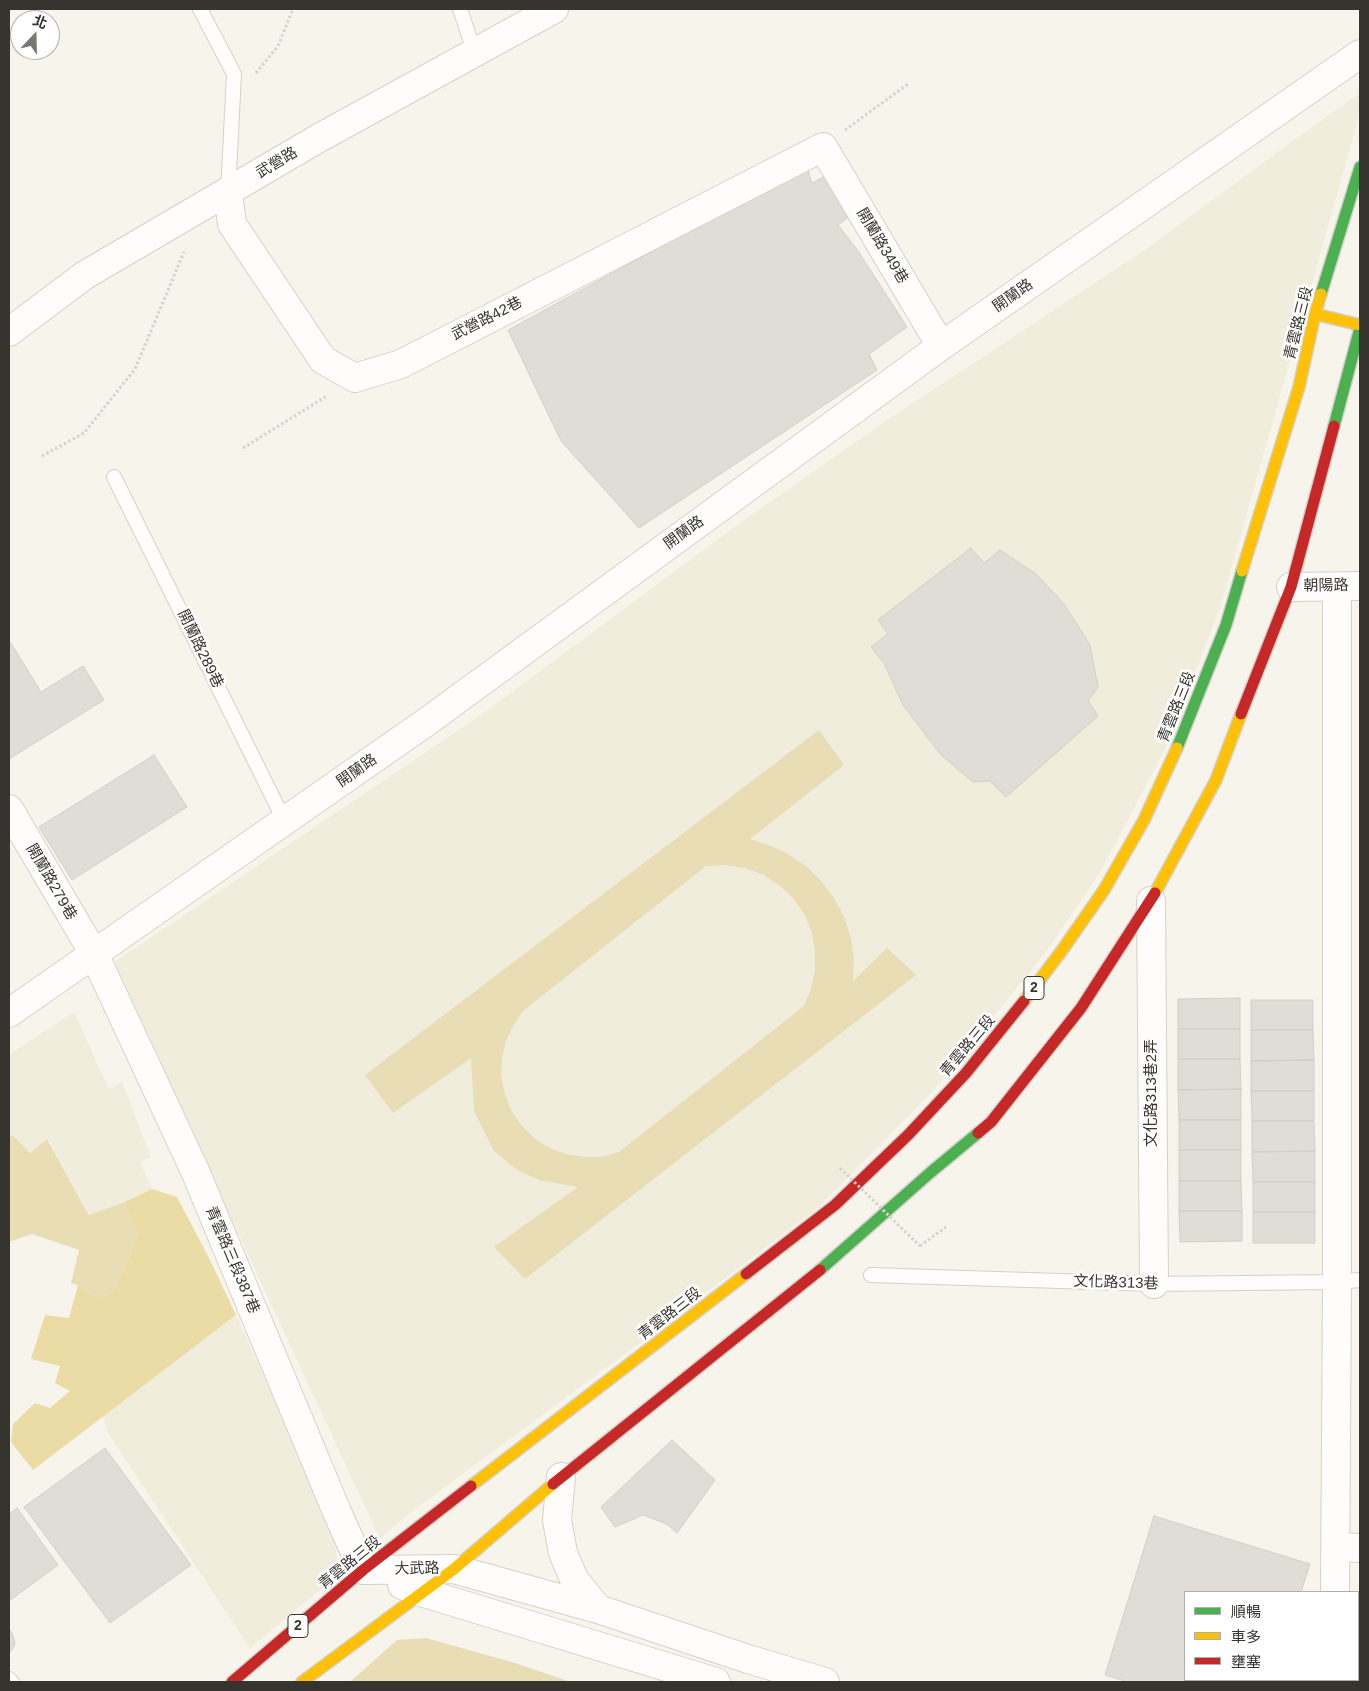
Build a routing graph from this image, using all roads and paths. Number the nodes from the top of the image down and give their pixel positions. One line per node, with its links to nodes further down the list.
1 (200, 9): 8 (lane)
2 (293, 9): 8 (path)
3 (460, 9): 5 (lane)
4 (554, 9): 5 (street, 武營路)
5 (474, 51): 11 (street, 武營路)
6 (1360, 54): 16 (street, 開蘭路)
7 (908, 84): 9 (path)
8 (233, 100): 11 (lane)
9 (822, 147): 16 (street, 開蘭路349巷); 17 (street, 武營路42巷)
10 (1360, 167): 13 (main road, 青雲路三段 / 2)
11 (228, 192): 12 (street, 武營路); 17 (street)
12 (182, 219): 15 (street, 武營路); 19 (path)
13 (1315, 314): 14 (main road); 36 (main road, 青雲路三段 / 2)
14 (1360, 327): 22 (main road)
15 (9, 332)
16 (941, 346): 24 (street, 開蘭路)
17 (355, 378): 18 (path)
18 (242, 448)
19 (42, 456)
20 (114, 477): 24 (lane, 開蘭路289巷)
21 (1349, 586): 22 (street, 朝陽路); 31 (street)
22 (1291, 587): 25 (main road)
23 (9, 810): 26 (street, 開蘭路279巷)
24 (285, 822): 26 (street, 開蘭路)
25 (1151, 901): 32 (street, 文化路313巷2弄); 33 (main road)
26 (94, 954): 27 (street, 開蘭路); 36 (street, 青雲路三段387巷)
27 (9, 1013)
28 (840, 1168): 29 (path, bridge)
29 (946, 1227)
30 (872, 1275): 32 (lane, 文化路313巷)
31 (1349, 1281): 32 (lane, 文化路313巷); 34 (street)
32 (1154, 1284)
33 (561, 1477): 35 (main road); 39 (street)
34 (1348, 1548): 37 (street)
35 (454, 1569): 36 (street, 大武路); 38 (main road); 39 (street, 大武路)
36 (364, 1570): 38 (street, 大武路); 43 (main road, 青雲路三段 / 2)
37 (1335, 1591)
38 (421, 1592): 44 (main road); 45 (street, 大武路)
39 (598, 1610): 40 (street, 大武路)
40 (745, 1671): 46 (street, 大武路)
41 (9, 1679): 42 (lane)
42 (12, 1682)
43 (232, 1682)
44 (302, 1682)
45 (716, 1682)
46 (825, 1682)

